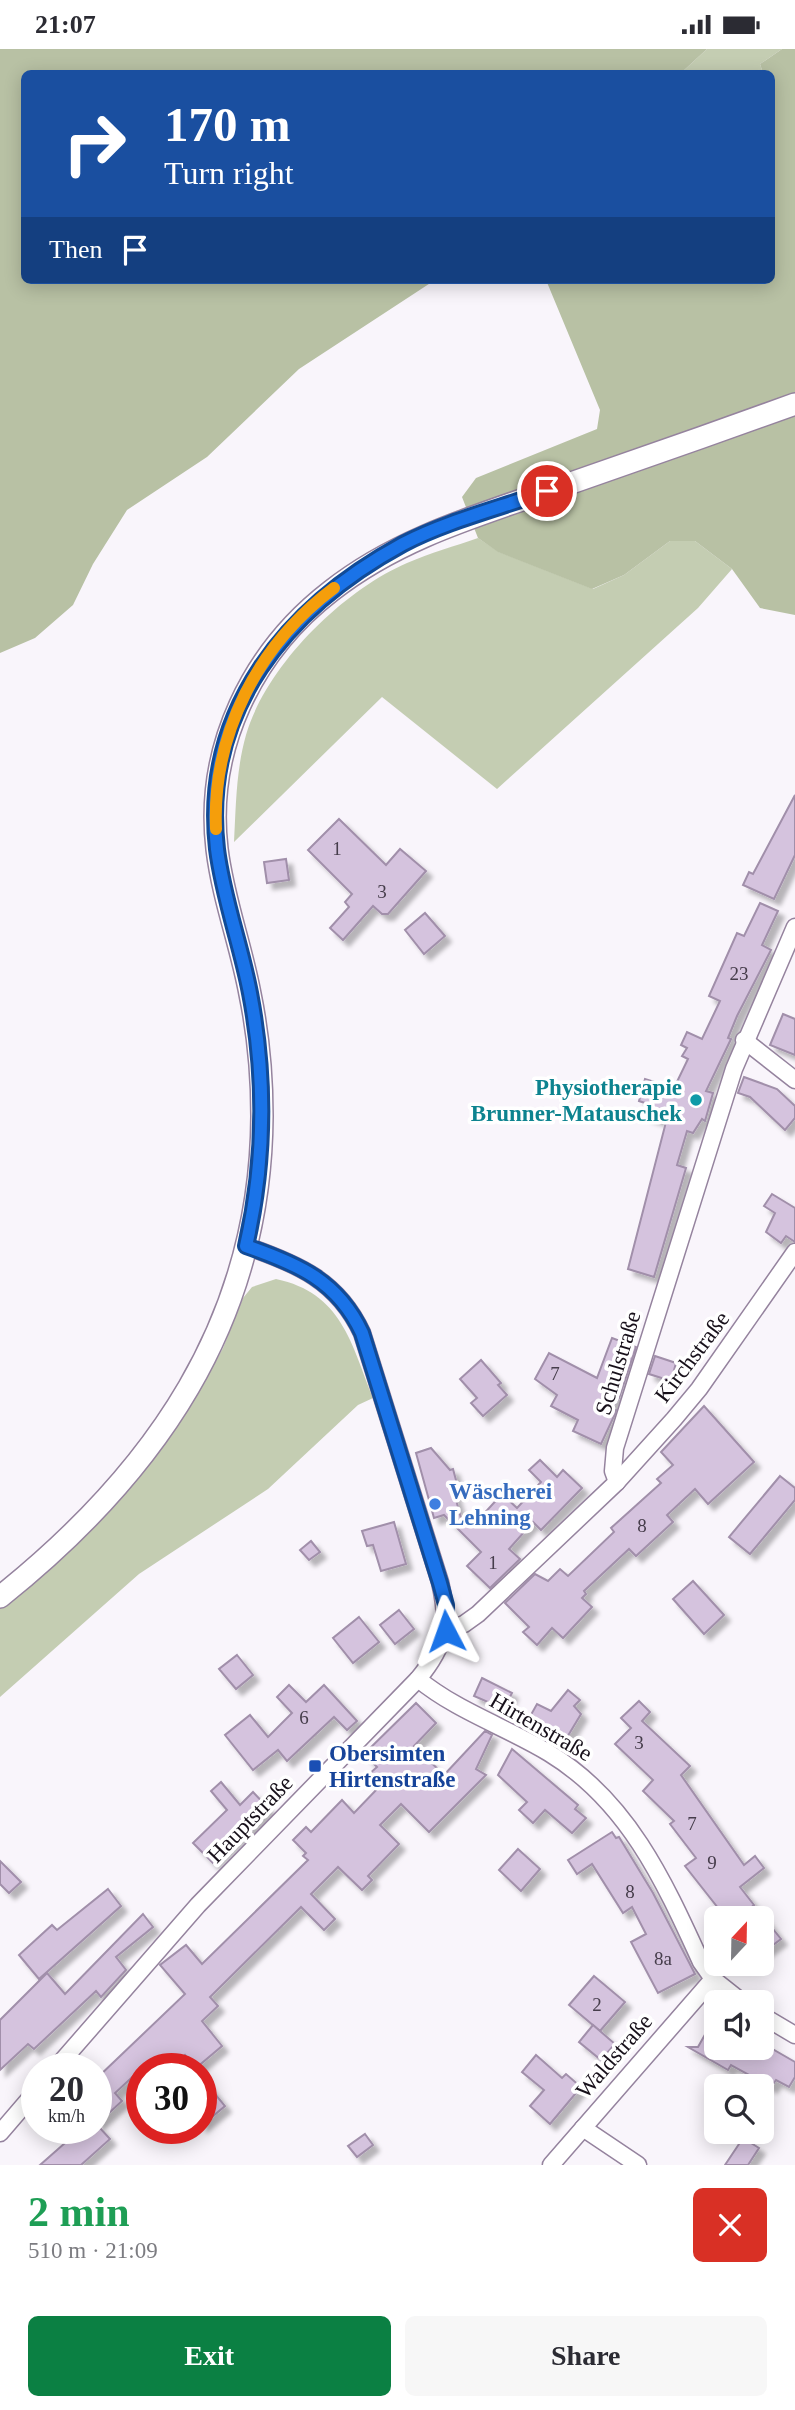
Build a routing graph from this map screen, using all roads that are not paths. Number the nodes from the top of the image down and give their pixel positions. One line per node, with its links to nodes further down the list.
1 (795, 404): 5 (main road)
2 (795, 927): 3 (street, Schulstraße)
3 (744, 1040): 4 (street); 7 (street, Schulstraße)
4 (795, 1080)
5 (246, 1246): 8 (main road); 9 (street)
6 (795, 1252): 7 (street, Kirchstraße)
7 (617, 1482): 9 (street)
8 (0, 1597)
9 (446, 1631): 10 (street, Hauptstraße)
10 (418, 1679): 11 (street, Hirtenstraße); 15 (street, Hauptstraße)
11 (713, 1979): 12 (street, Hirtenstraße); 17 (street, Waldstraße)
12 (727, 1990)
13 (774, 2023): 14 (street)
14 (795, 2035)
15 (69, 2053)
16 (21, 2109): 18 (street)
17 (583, 2128): 19 (street, Waldstraße); 20 (street)
18 (0, 2133)
19 (551, 2165)
20 (638, 2165)

